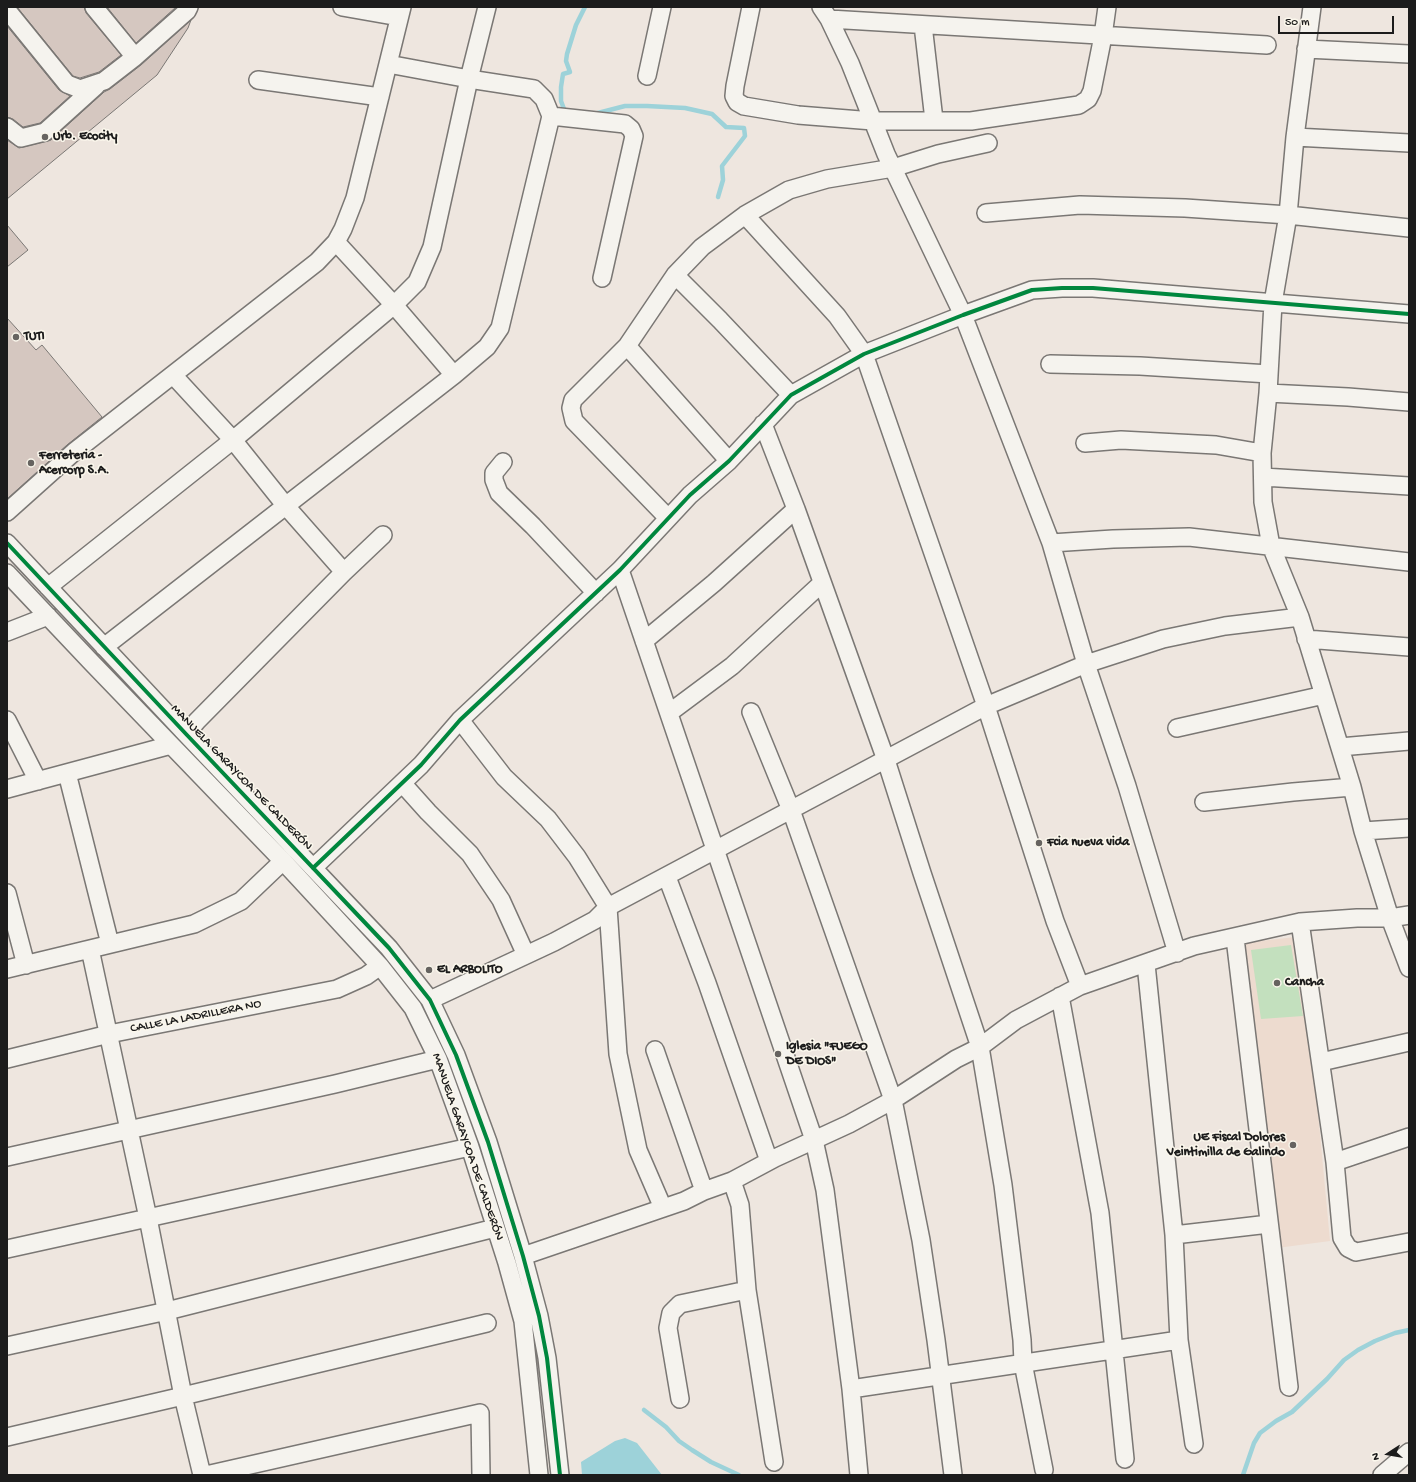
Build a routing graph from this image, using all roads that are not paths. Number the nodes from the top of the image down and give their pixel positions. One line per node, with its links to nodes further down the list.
1 (94, 7): 17 (street)
2 (342, 7): 10 (street)
3 (487, 7): 20 (street)
4 (662, 7): 19 (street)
5 (751, 7): 27 (street)
6 (1107, 7): 13 (street)
7 (1312, 7): 15 (street)
8 (186, 8): 17 (street)
9 (7, 10): 22 (street)
10 (400, 12): 18 (street)
11 (825, 13): 12 (street); 27 (street)
12 (923, 25): 13 (street); 25 (street)
13 (1103, 36): 14 (street); 25 (street)
14 (1268, 45)
15 (1306, 49): 16 (street); 28 (street)
16 (1409, 54)
17 (136, 57): 22 (street)
18 (388, 64): 20 (street); 23 (street)
19 (647, 76)
20 (468, 79): 24 (street); 40 (street)
21 (258, 80): 23 (street)
22 (100, 82): 26 (street)
23 (380, 96): 36 (street)
24 (551, 116): 38 (street); 48 (street)
25 (934, 120): 27 (street)
26 (7, 127)
27 (875, 127): 31 (street)
28 (1295, 137): 30 (street); 34 (street)
29 (988, 143): 31 (street)
30 (1409, 143)
31 (890, 161): 33 (street); 42 (street)
32 (986, 212): 34 (street)
33 (744, 215): 37 (street); 44 (street)
34 (1288, 215): 35 (street); 39 (street)
35 (1409, 228)
36 (336, 242): 40 (street); 47 (street)
37 (675, 275): 43 (street); 50 (street)
38 (602, 278)
39 (1273, 303): 41 (street); 42 (street); 46 (street)
40 (394, 306): 48 (street); 53 (street)
41 (1409, 314)
42 (963, 315): 44 (street); 66 (street)
43 (627, 346): 56 (street); 63 (street)
44 (864, 354): 50 (street); 84 (street)
45 (1050, 364): 46 (street)
46 (1269, 374): 49 (street)
47 (173, 375): 53 (street); 62 (street)
48 (454, 375): 60 (street)
49 (1268, 393): 51 (street); 55 (street)
50 (791, 395): 52 (street)
51 (1409, 402)
52 (763, 424): 56 (street); 61 (street)
53 (233, 440): 60 (street); 73 (street)
54 (1085, 443): 55 (street)
55 (1262, 453): 58 (street)
56 (729, 461): 63 (street)
57 (503, 462): 74 (street)
58 (1263, 477): 59 (street); 67 (street)
59 (1409, 486)
60 (285, 505): 71 (street); 80 (street)
61 (796, 509): 72 (street); 79 (street)
62 (7, 512)
63 (668, 518): 69 (street)
64 (383, 534): 71 (street)
65 (7, 543): 73 (street, MANUELA GARAYCOA DE CALDERÓN)
66 (1051, 543): 67 (street); 82 (street)
67 (1271, 546): 68 (street); 76 (street)
68 (1409, 562)
69 (620, 570): 74 (street); 79 (street)
70 (7, 572): 75 (street, MANUELA GARAYCOA DE CALDERÓN)
71 (344, 572): 90 (street)
72 (822, 583): 86 (street); 94 (street)
73 (48, 587): 80 (street, MANUELA GARAYCOA DE CALDERÓN)
74 (596, 593): 88 (street)
75 (48, 616): 77 (street); 92 (street, MANUELA GARAYCOA DE CALDERÓN)
76 (1300, 617): 78 (street); 82 (street)
77 (7, 632)
78 (1306, 639): 81 (street); 83 (street)
79 (644, 641): 86 (street)
80 (104, 647): 90 (street, MANUELA GARAYCOA DE CALDERÓN)
81 (1409, 647)
82 (1086, 664): 84 (street); 116 (street)
83 (1324, 695): 89 (street); 93 (street)
84 (986, 706): 94 (street); 123 (street)
85 (751, 712): 101 (street)
86 (668, 713): 104 (street)
87 (7, 720): 96 (street)
88 (460, 720): 97 (street); 109 (street)
89 (1177, 728)
90 (186, 734): 106 (street, MANUELA GARAYCOA DE CALDERÓN)
91 (1409, 741): 93 (street)
92 (171, 746): 95 (street); 105 (street, MANUELA GARAYCOA DE CALDERÓN)
93 (1340, 747): 98 (street)
94 (886, 760): 101 (street); 128 (street)
95 (67, 773): 96 (street); 114 (street)
96 (38, 781): 99 (street)
97 (402, 783): 106 (street); 117 (street)
98 (1352, 787): 100 (street); 103 (street)
99 (7, 789)
100 (1204, 802)
101 (791, 810): 104 (street); 133 (street)
102 (1409, 828): 103 (street)
103 (1363, 831): 111 (street)
104 (715, 851): 107 (street); 136 (street)
105 (283, 862): 114 (street); 120 (street, MANUELA GARAYCOA DE CALDERÓN)
106 (313, 868): 125 (street, MANUELA GARAYCOA DE CALDERÓN)
107 (667, 877): 109 (street); 139 (street)
108 (7, 893): 118 (street)
109 (608, 907): 117 (street); 143 (street)
110 (1409, 915): 111 (street)
111 (1390, 918): 112 (street); 121 (street)
112 (1300, 922): 113 (street); 132 (street)
113 (1235, 938): 116 (street); 145 (street)
114 (110, 944): 115 (street)
115 (90, 949): 118 (street); 126 (street)
116 (1178, 953): 119 (street)
117 (526, 955): 125 (street)
118 (26, 964): 122 (street)
119 (1146, 964): 123 (street); 147 (street)
120 (380, 966): 126 (street, CALLE LA LADRILLERA NO); 131 (street, MANUELA GARAYCOA DE CALDERÓN)
121 (1409, 968)
122 (7, 969)
123 (1080, 986): 124 (street)
124 (1060, 996): 128 (street); 156 (street)
125 (430, 1000): 150 (street, MANUELA GARAYCOA DE CALDERÓN)
126 (109, 1034): 130 (street, CALLE LA LADRILLERA NO); 134 (street)
127 (1409, 1042): 132 (street)
128 (980, 1047): 133 (street); 157 (street)
129 (655, 1050): 142 (street)
130 (7, 1058)
131 (438, 1059): 134 (street); 137 (street, MANUELA GARAYCOA DE CALDERÓN)
132 (1321, 1062): 140 (street)
133 (893, 1100): 136 (street); 158 (street)
134 (129, 1130): 138 (street); 144 (street)
135 (1409, 1137): 140 (street)
136 (814, 1140): 139 (street); 160 (street)
137 (470, 1147): 144 (street); 146 (street, MANUELA GARAYCOA DE CALDERÓN)
138 (7, 1157)
139 (769, 1161): 141 (street)
140 (1335, 1162): 148 (street)
141 (732, 1181): 142 (street); 151 (street)
142 (704, 1192): 143 (street)
143 (660, 1209): 150 (street)
144 (148, 1218): 149 (street); 152 (street)
145 (1269, 1224): 147 (street); 159 (street)
146 (496, 1228): 152 (street); 172 (street, MANUELA GARAYCOA DE CALDERÓN)
147 (1174, 1235): 154 (street)
148 (1409, 1242)
149 (7, 1249)
150 (523, 1256): 173 (street, MANUELA GARAYCOA DE CALDERÓN)
151 (747, 1290): 162 (street); 167 (street)
152 (167, 1311): 155 (street); 161 (street)
153 (487, 1323): 161 (street)
154 (1179, 1340): 156 (street); 164 (street)
155 (7, 1346)
156 (1114, 1349): 157 (street); 166 (street)
157 (1023, 1363): 158 (street); 168 (street)
158 (941, 1375): 160 (street); 175 (street)
159 (1289, 1387)
160 (851, 1389): 174 (street)
161 (183, 1396): 163 (street); 169 (street)
162 (680, 1399)
163 (7, 1437)
164 (1194, 1444)
165 (1409, 1452): 176 (street)
166 (1125, 1459)
167 (774, 1462)
168 (1044, 1470)
169 (202, 1475)
170 (206, 1475): 171 (street)
171 (481, 1475)
172 (539, 1475)
173 (560, 1475)
174 (860, 1475)
175 (952, 1475)
176 (1382, 1475)

